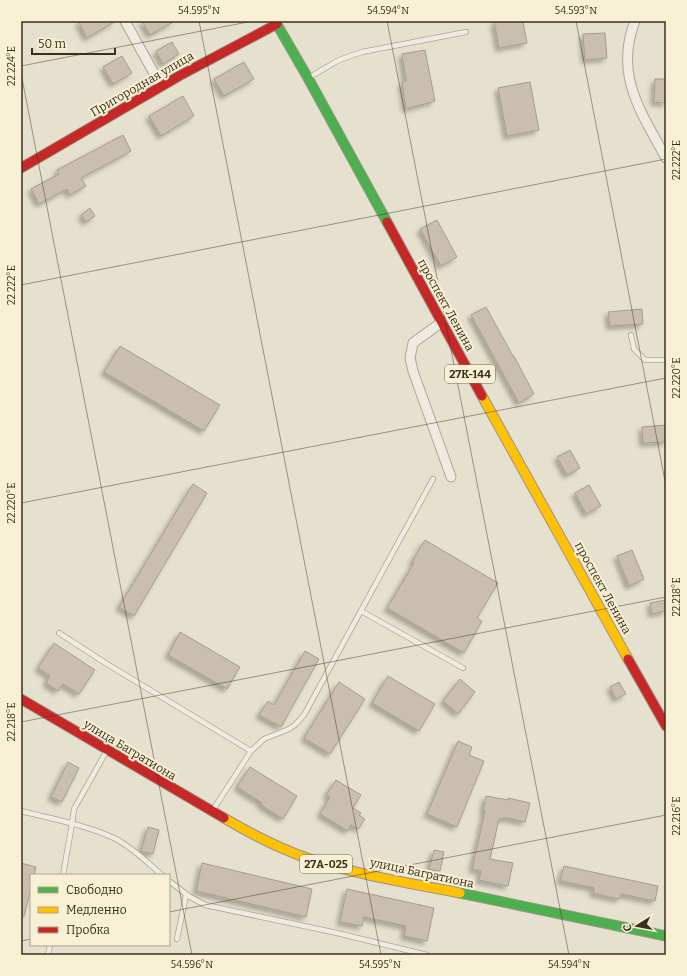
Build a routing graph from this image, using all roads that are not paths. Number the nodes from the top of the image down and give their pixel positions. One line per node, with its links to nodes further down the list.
1 (125, 21): 6 (street)
2 (635, 21): 7 (street)
3 (276, 23): 5 (main road, проспект Ленина / 27К-144); 6 (main road, Пригородная улица)
4 (466, 32): 5 (lane)
5 (308, 78): 9 (main road, проспект Ленина / 27К-144)
6 (161, 86): 8 (main road, Пригородная улица)
7 (666, 158)
8 (21, 168)
9 (442, 322): 12 (street); 18 (main road, проспект Ленина / 27К-144)
10 (631, 336): 11 (lane)
11 (666, 360)
12 (451, 477)
13 (433, 479): 14 (lane)
14 (361, 611): 16 (lane); 20 (lane)
15 (59, 633): 20 (lane)
16 (463, 668)
17 (21, 699): 19 (main road, улица Багратиона / 27А-025)
18 (666, 726)
19 (107, 750): 22 (main road, улица Багратиона / 27А-025); 23 (lane)
20 (251, 751): 22 (lane)
21 (21, 811): 23 (lane)
22 (212, 811): 28 (main road, улица Багратиона / 27А-025)
23 (72, 824): 24 (lane); 25 (lane)
24 (63, 874)
25 (161, 874)
26 (170, 882): 27 (lane)
27 (186, 894): 29 (lane); 30 (lane)
28 (666, 936)
29 (177, 939)
30 (427, 955)

